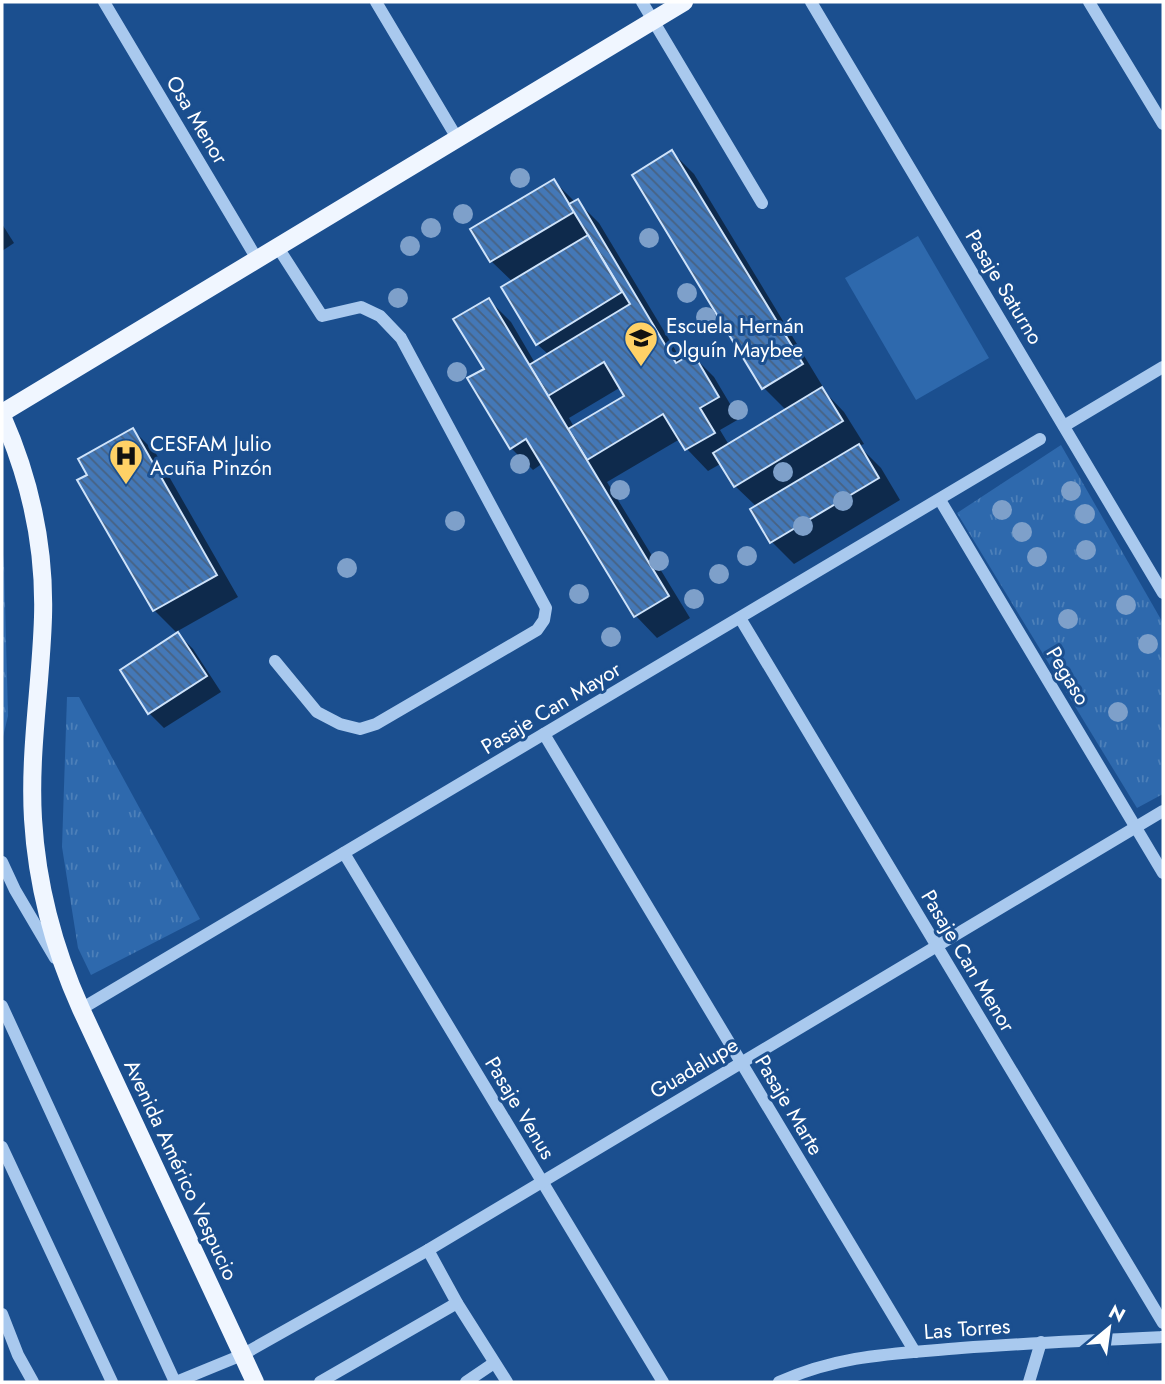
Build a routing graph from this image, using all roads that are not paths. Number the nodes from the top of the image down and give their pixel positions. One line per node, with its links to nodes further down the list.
1 (104, 2): 12 (street, Osa Menor)
2 (376, 2): 9 (street)
3 (642, 2): 7 (street)
4 (684, 2): 7 (main road)
5 (811, 2): 15 (street, Pasaje Saturno)
6 (1089, 2): 8 (street)
7 (653, 20): 9 (main road); 10 (street)
8 (1163, 124)
9 (457, 138): 11 (main road)
10 (762, 203)
11 (277, 246): 12 (main road); 20 (street)
12 (257, 259): 14 (main road)
13 (1163, 367): 15 (street)
14 (2, 414): 28 (main road, Avenida Américo Vespucio)
15 (1064, 426): 18 (street, Pasaje Saturno)
16 (1040, 439): 17 (street, Pasaje Can Mayor)
17 (940, 500): 19 (street, Pasaje Can Mayor); 23 (street, Pegaso)
18 (1163, 593)
19 (740, 618): 21 (street, Pasaje Can Mayor); 27 (street, Pasaje Can Menor)
20 (275, 662)
21 (544, 734): 24 (street, Pasaje Can Mayor); 31 (street, Pasaje Marte)
22 (1163, 811): 23 (street, Guadalupe)
23 (1136, 828): 26 (street, Pegaso); 27 (street, Guadalupe)
24 (344, 853): 30 (street, Pasaje Can Mayor); 33 (street, Pasaje Venus)
25 (2, 862): 28 (street, Avenida Américo Vespucio)
26 (1163, 873)
27 (937, 946): 31 (street, Guadalupe); 37 (street, Pasaje Can Menor)
28 (67, 976): 30 (main road, Avenida Américo Vespucio)
29 (2, 1006): 46 (street)
30 (81, 1009): 41 (main road, Avenida Américo Vespucio)
31 (741, 1063): 33 (street, Guadalupe); 40 (street, Pasaje Marte)
32 (2, 1147): 45 (street)
33 (542, 1181): 34 (street, Guadalupe); 51 (street, Pasaje Venus)
34 (428, 1250): 35 (street); 41 (street, Guadalupe)
35 (457, 1303): 42 (street); 43 (street)
36 (2, 1314): 44 (street)
37 (1163, 1323)
38 (1163, 1337): 39 (street, Las Torres)
39 (1041, 1342): 40 (street, Las Torres); 53 (street)
40 (915, 1352): 52 (street, Las Torres)
41 (242, 1355): 46 (street, Guadalupe); 47 (main road, Avenida Américo Vespucio)
42 (495, 1363): 49 (street); 50 (street)
43 (344, 1376): 48 (street)
44 (33, 1382)
45 (112, 1382)
46 (176, 1382)
47 (255, 1382)
48 (320, 1382)
49 (466, 1382)
50 (507, 1382)
51 (663, 1382)
52 (779, 1382)
53 (1030, 1382)

